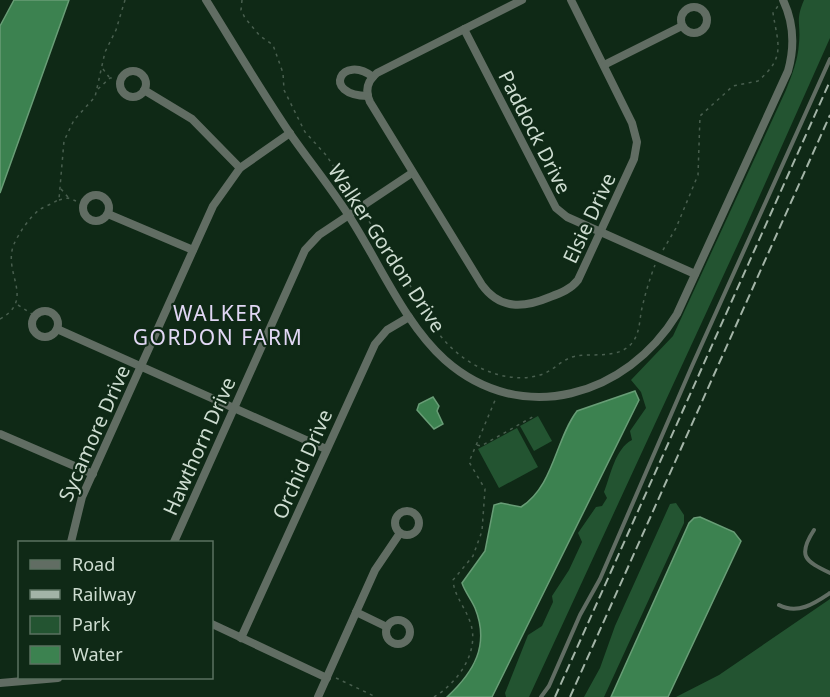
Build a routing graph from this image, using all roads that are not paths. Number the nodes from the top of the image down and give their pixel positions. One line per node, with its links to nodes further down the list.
1 (206, 0): 12 (street, Walker Gordon Drive)
2 (522, 0): 6 (street)
3 (571, 0): 8 (street, Elsie Drive)
4 (783, 1): 19 (street, Walker Gordon Drive)
5 (682, 26): 8 (street)
6 (464, 29): 9 (street); 17 (street, Paddock Drive)
7 (830, 59): 42 (lane)
8 (604, 65): 17 (street, Elsie Drive)
9 (372, 77): 11 (street); 11 (street)
10 (144, 90): 13 (street)
11 (368, 96): 14 (street, Elsie Drive)
12 (290, 133): 13 (street, Sycamore Drive); 16 (street, Walker Gordon Drive)
13 (240, 168): 18 (street, Sycamore Drive)
14 (412, 173): 16 (street, Hawthorn Drive); 17 (street, Elsie Drive)
15 (108, 214): 18 (street)
16 (349, 216): 20 (street, Walker Gordon Drive); 23 (street, Hawthorn Drive)
17 (601, 232): 19 (street, Paddock Drive)
18 (193, 250): 22 (street, Sycamore Drive)
19 (695, 274): 20 (street, Walker Gordon Drive)
20 (409, 317): 25 (street, Orchid Drive)
21 (57, 329): 21 (street); 22 (street)
22 (141, 367): 23 (street); 26 (street, Sycamore Drive)
23 (234, 409): 25 (street); 30 (street, Hawthorn Drive)
24 (0, 434): 26 (street)
25 (326, 449): 37 (street, Orchid Drive)
26 (93, 474): 29 (street, Sycamore Drive)
27 (814, 530): 31 (lane)
28 (400, 533): 34 (street)
29 (71, 541)
30 (175, 541)
31 (830, 573)
32 (830, 593): 33 (lane)
33 (779, 605)
34 (356, 612): 36 (street); 38 (street)
35 (213, 624): 37 (street)
36 (387, 627)
37 (241, 638): 38 (street)
38 (327, 676): 41 (street)
39 (46, 679): 40 (street)
40 (0, 683)
41 (318, 697)
42 (541, 697)

